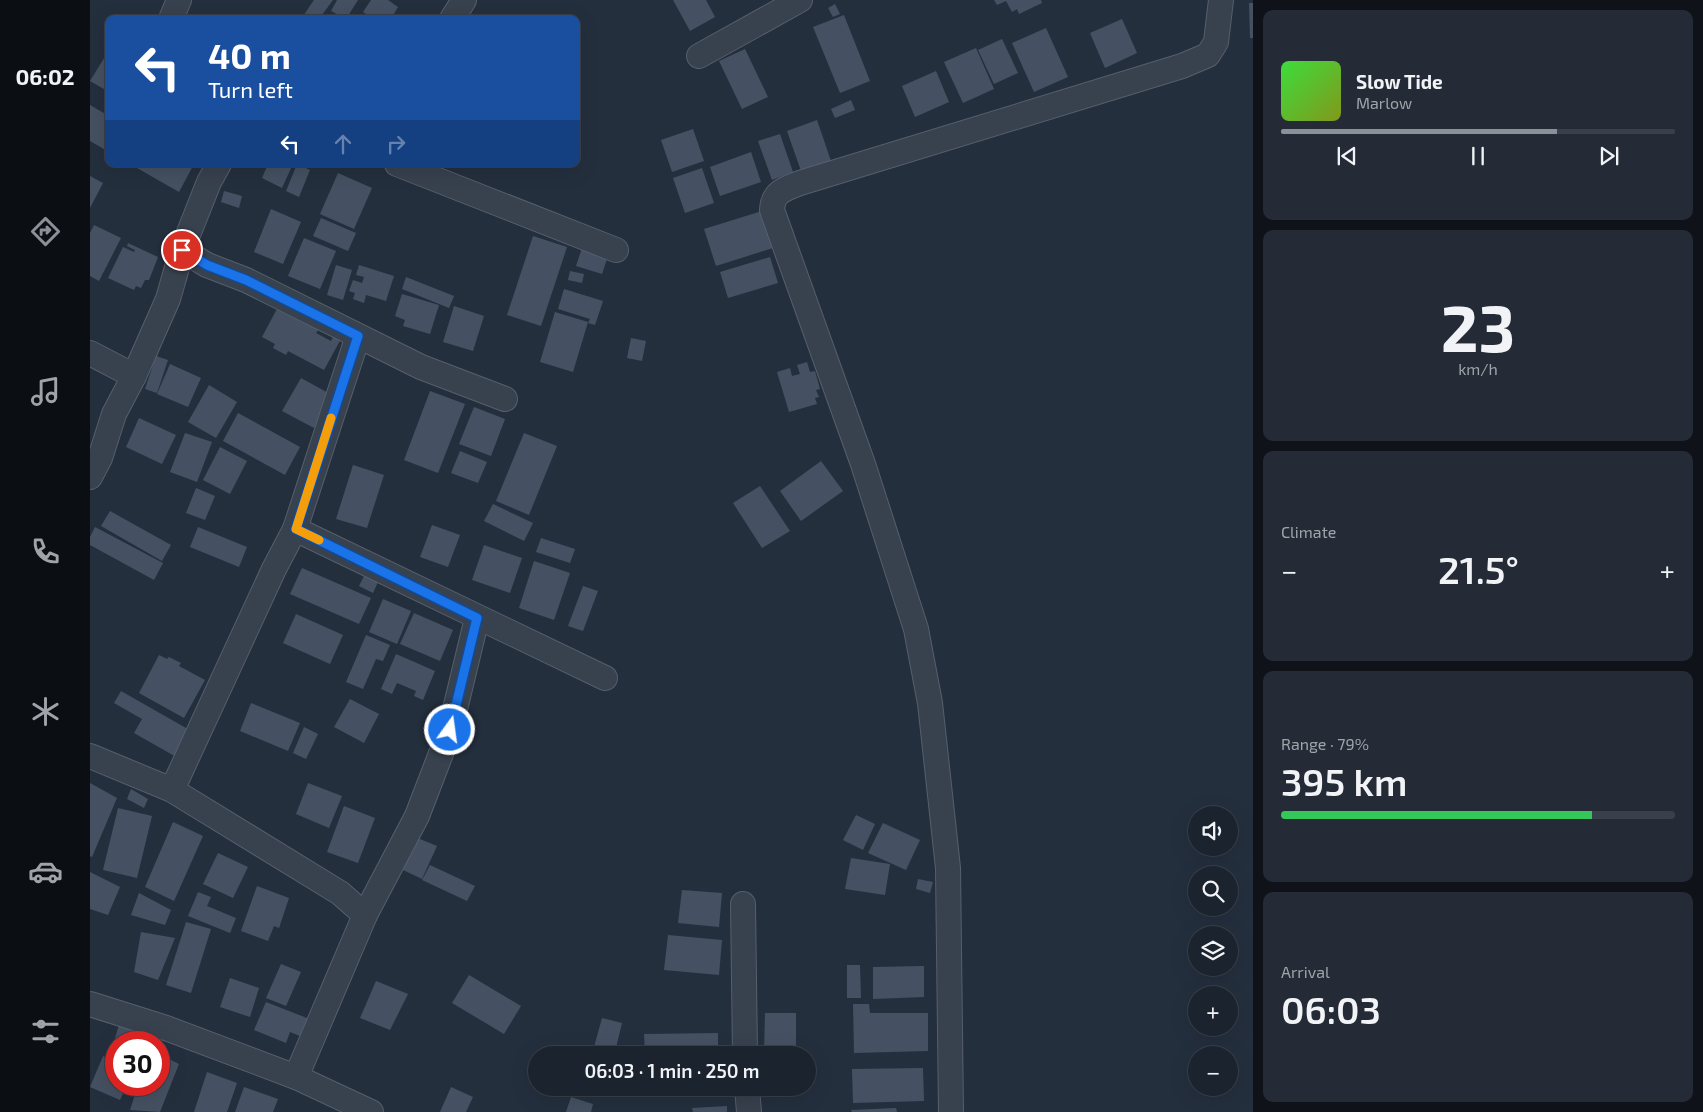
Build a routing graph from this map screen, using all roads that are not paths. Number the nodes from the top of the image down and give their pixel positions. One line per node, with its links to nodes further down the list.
1 (180, 0): 5 (street)
2 (464, 0): 6 (street)
3 (800, 0): 7 (street)
4 (1221, 0): 30 (street)
5 (173, 15)
6 (455, 15)
7 (699, 56)
8 (218, 167): 10 (street)
9 (405, 167): 11 (street)
10 (182, 250): 12 (street); 14 (street)
11 (616, 250)
12 (358, 336): 15 (street); 17 (street)
13 (90, 353): 14 (street)
14 (134, 376): 16 (street)
15 (505, 399)
16 (90, 477)
17 (296, 529): 18 (street); 21 (street)
18 (477, 618): 19 (street); 23 (street)
19 (605, 678)
20 (90, 756): 21 (street)
21 (172, 790): 23 (street)
22 (743, 904): 25 (street)
23 (364, 916): 26 (street)
24 (90, 1005): 26 (street)
25 (745, 1046)
26 (296, 1077): 28 (street)
27 (748, 1096): 29 (street)
28 (371, 1112)
29 (749, 1112)
30 (951, 1112)

